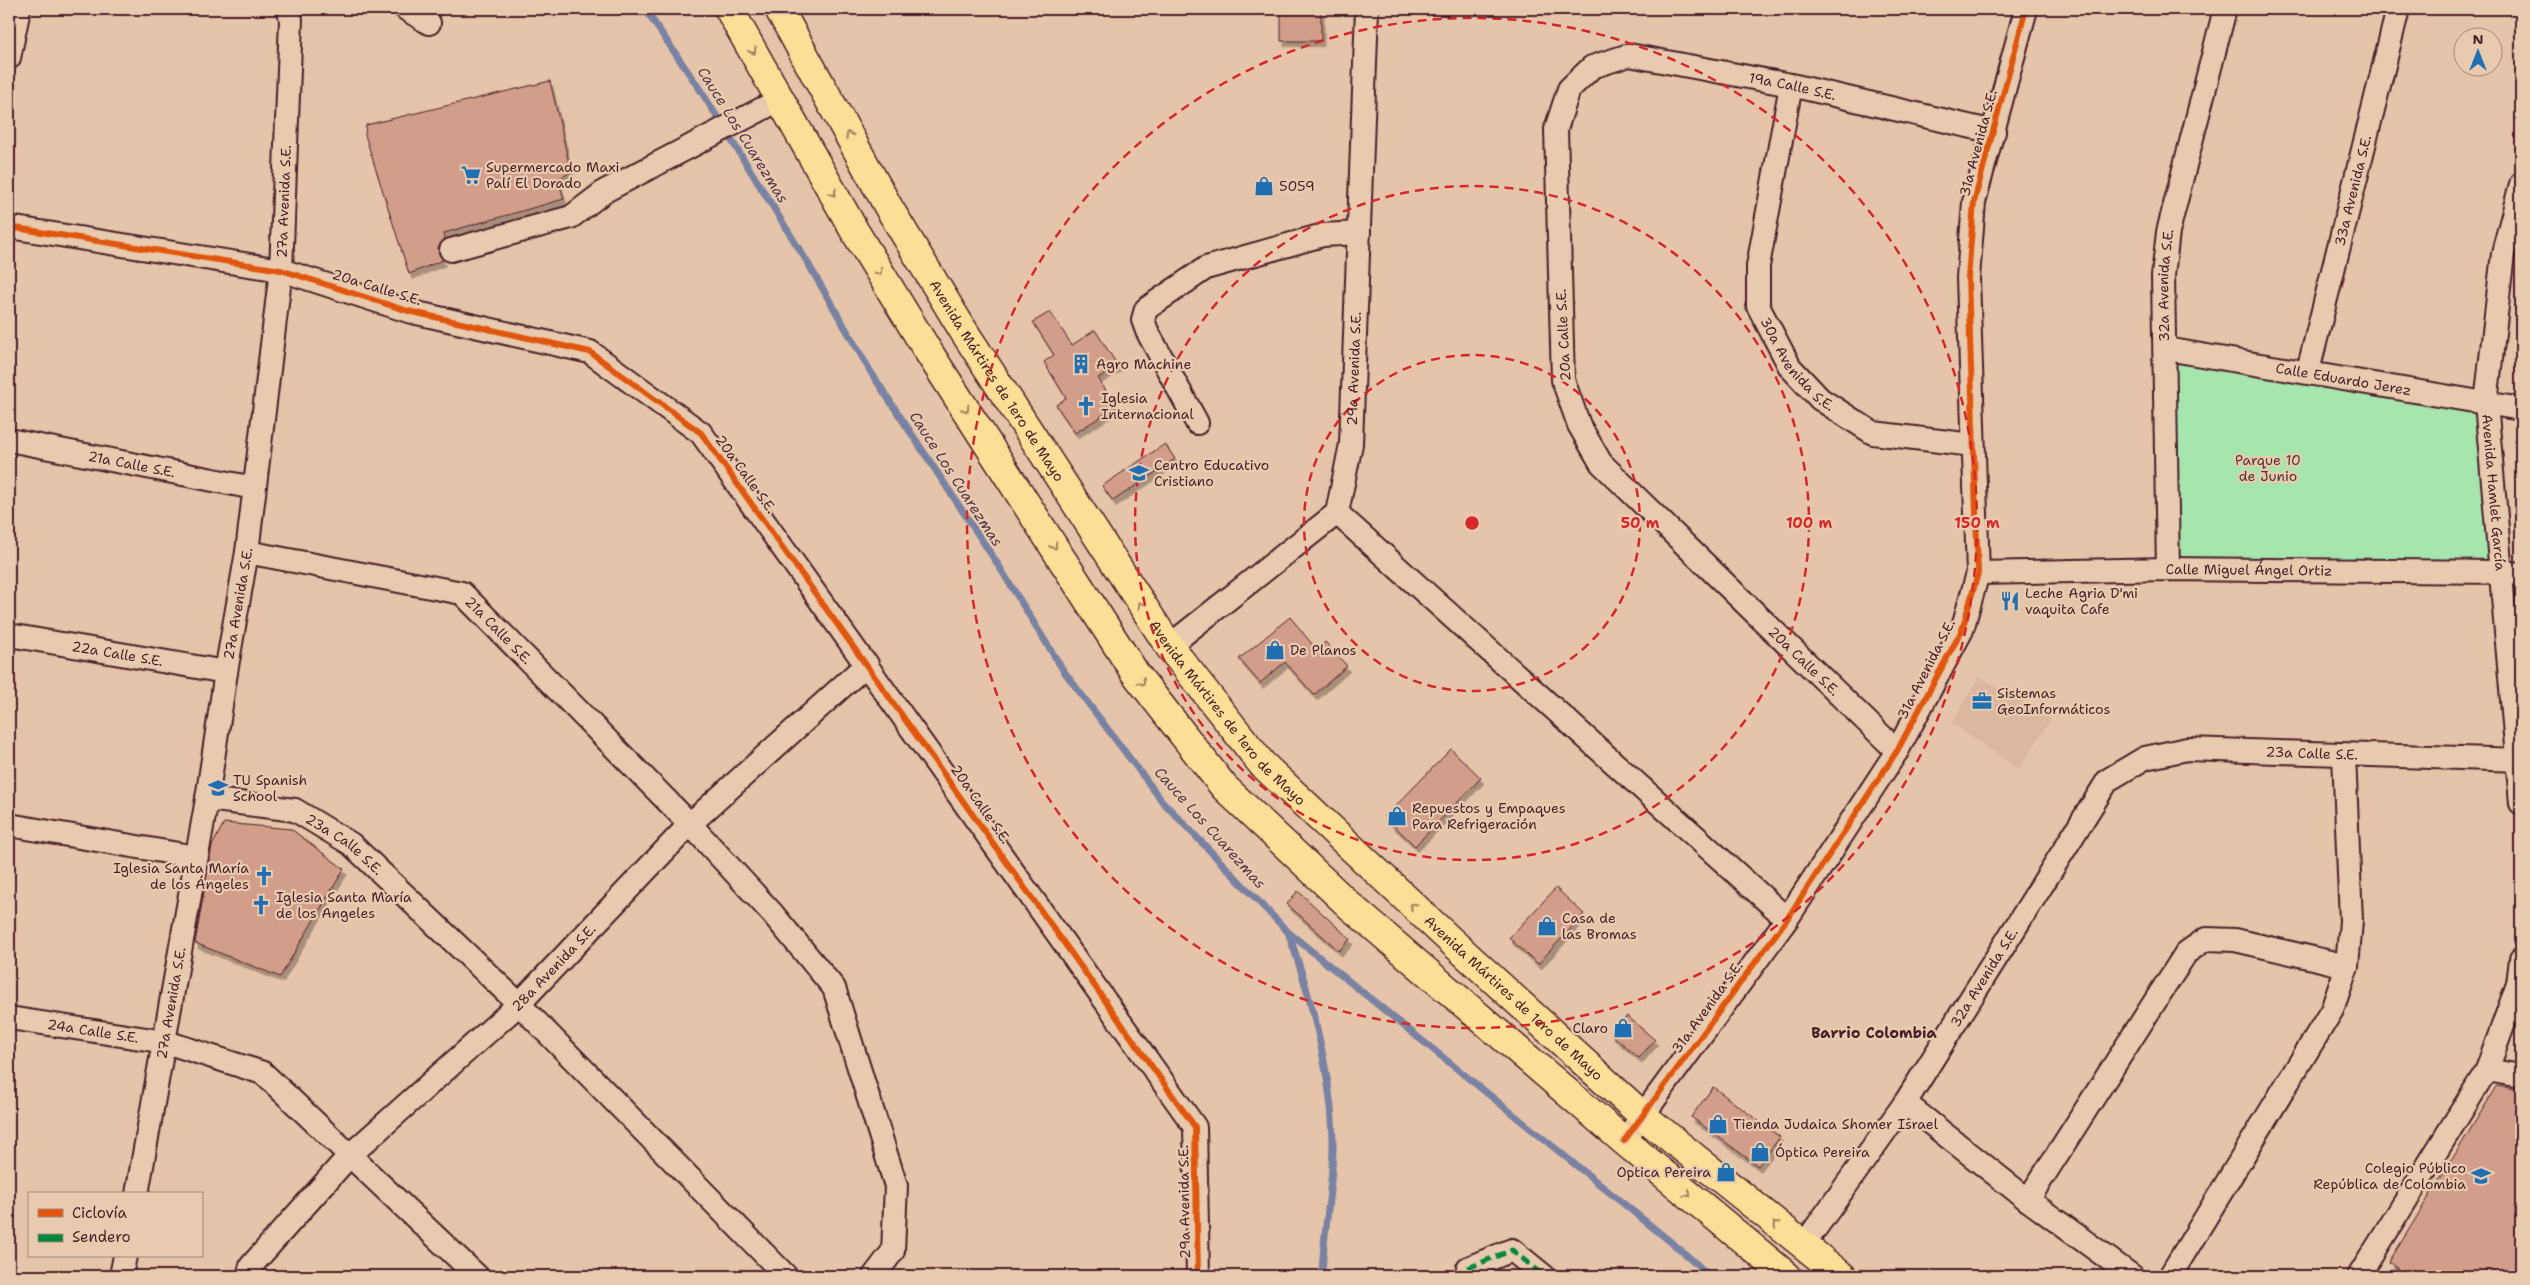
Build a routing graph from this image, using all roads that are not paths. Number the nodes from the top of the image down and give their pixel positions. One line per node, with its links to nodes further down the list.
1 (19, 9): 11 (street)
2 (289, 9): 23 (street, 27a Avenida S.E.)
3 (406, 9): 10 (street)
4 (728, 9): 14 (main road, one-way to 14)
5 (779, 9): 17 (main road, Avenida Mártires de 1ero de Mayo, one-way to 5)
6 (1367, 9): 20 (street, 29a Avenida S.E.)
7 (2026, 9): 15 (street, 31a Avenida S.E.)
8 (2225, 9): 24 (street, 32a Avenida S.E.)
9 (2398, 9): 25 (street, 33a Avenida S.E.)
10 (429, 23)
11 (9, 58)
12 (1592, 67): 13 (street, 19a Calle S.E.); 41 (street, 20a Calle S.E.)
13 (1791, 85): 15 (street, 19a Calle S.E.); 30 (street, 30a Avenida S.E.)
14 (769, 105): 19 (main road, one-way to 19); 21 (street)
15 (1994, 132): 30 (street, 31a Avenida S.E.)
16 (2521, 184): 22 (street, Avenida Hamlet García)
17 (889, 208): 19 (main road); 38 (main road, Avenida Mártires de 1ero de Mayo, one-way to 17)
18 (9, 227): 23 (street, 20a Calle S.E.)
19 (854, 230): 61 (main road, one-way to 61)
20 (1359, 233): 28 (street); 32 (street, 29a Avenida S.E.)
21 (451, 250)
22 (2512, 254): 26 (street, Avenida Hamlet García)
23 (281, 270): 31 (street, 27a Avenida S.E.); 39 (street, 20a Calle S.E.)
24 (2166, 349): 25 (street, Calle Eduardo Jerez); 34 (street, 32a Avenida S.E.)
25 (2308, 371): 26 (street, Calle Eduardo Jerez)
26 (2486, 403): 27 (street, Calle Eduardo Jerez); 36 (street, Avenida Hamlet García)
27 (2521, 409)
28 (1197, 423)
29 (9, 440): 31 (street, 21a Calle S.E.)
30 (1973, 445): 35 (street, 31a Avenida S.E.)
31 (254, 488): 33 (street, 27a Avenida S.E.)
32 (1337, 513): 38 (street); 50 (street)
33 (247, 552): 40 (street, 27a Avenida S.E.); 47 (street, 21a Calle S.E.)
34 (2168, 568): 35 (street, Calle Miguel Ángel Ortiz); 36 (street, Calle Miguel Ángel Ortiz)
35 (1978, 573): 41 (street, 31a Avenida S.E.)
36 (2511, 573): 43 (street, Avenida Hamlet García)
37 (9, 635): 40 (street, 22a Calle S.E.)
38 (1169, 646): 59 (main road, Avenida Mártires de 1ero de Mayo, one-way to 38)
39 (867, 664): 47 (street, 28a Avenida S.E.); 60 (street, 20a Calle S.E.)
40 (226, 672): 45 (street, 27a Avenida S.E.)
41 (1897, 751): 50 (street, 31a Avenida S.E.)
42 (2344, 755): 43 (street, 23a Calle S.E.); 44 (street, 23a Calle S.E.); 52 (street)
43 (2519, 760): 46 (street, Avenida Hamlet García)
44 (2108, 780): 58 (street, 32a Avenida S.E.)
45 (207, 799): 49 (street, 27a Avenida S.E.); 53 (street, 23a Calle S.E.)
46 (2521, 804)
47 (690, 824): 53 (street, 28a Avenida S.E.); 73 (street, 21a Calle S.E.)
48 (9, 825): 49 (street)
49 (196, 857): 55 (street, 27a Avenida S.E.)
50 (1788, 919): 59 (street, 31a Avenida S.E.)
51 (2521, 959): 56 (street)
52 (2347, 966): 64 (street); 79 (street)
53 (519, 1004): 62 (street, 28a Avenida S.E.); 72 (street, 23a Calle S.E.)
54 (9, 1018): 55 (street, 24a Calle S.E.)
55 (166, 1042): 62 (street, 24a Calle S.E.); 63 (street, 27a Avenida S.E.)
56 (2486, 1070): 57 (street); 68 (street)
57 (2521, 1076)
58 (1905, 1103): 64 (street); 65 (street, 32a Avenida S.E.)
59 (1643, 1116): 61 (street, 31a Avenida S.E.); 65 (main road, Avenida Mártires de 1ero de Mayo, one-way to 59)
60 (1195, 1127): 74 (street, 29a Avenida S.E.)
61 (1624, 1141): 76 (main road, one-way to 76)
62 (348, 1156): 70 (street, 28a Avenida S.E.); 71 (street, 24a Calle S.E.)
63 (137, 1192)
64 (2028, 1200): 78 (street)
65 (1803, 1246): 77 (main road, Avenida Mártires de 1ero de Mayo)
66 (125, 1258): 69 (street)
67 (1468, 1268): 75 (street)
68 (2369, 1272)
69 (122, 1276)
70 (248, 1276)
71 (478, 1276)
72 (786, 1276)
73 (874, 1276)
74 (1198, 1276)
75 (1544, 1276)
76 (1786, 1276)
77 (1842, 1276)
78 (2132, 1276)
79 (2170, 1276)

